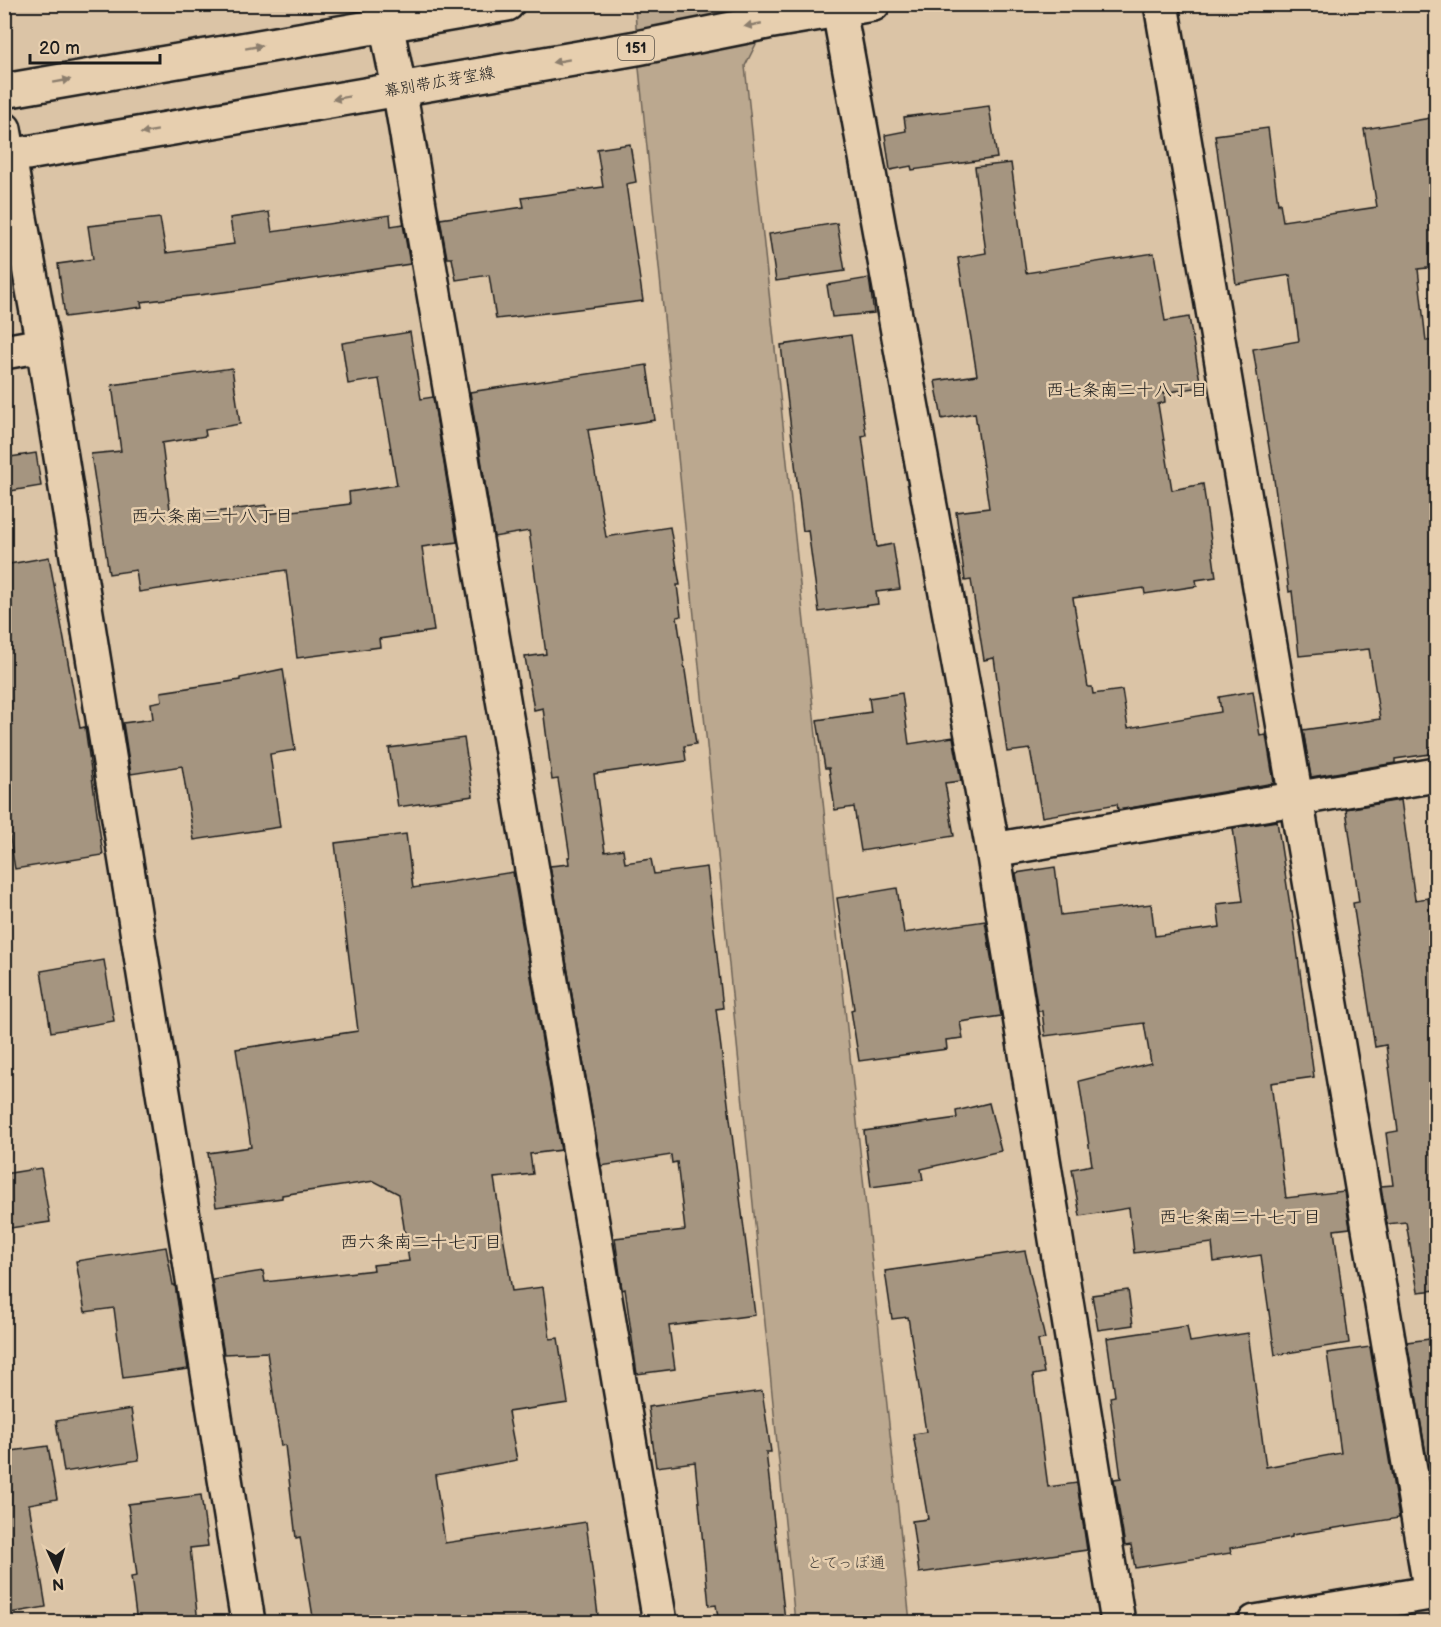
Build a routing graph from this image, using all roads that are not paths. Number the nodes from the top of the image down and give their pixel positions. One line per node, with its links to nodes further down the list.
1 (507, 4): 5 (street)
2 (873, 4): 4 (street, 幕別帯広芽室線 / 151)
3 (1161, 4): 12 (street)
4 (839, 10): 6 (street, 幕別帯広芽室線 / 151, one-way to 6); 13 (street)
5 (384, 15): 6 (street); 7 (street, one-way to 5)
6 (399, 88): 8 (street, 幕別帯広芽室線 / 151, one-way to 8); 16 (street)
7 (4, 91)
8 (6, 147): 9 (street)
9 (43, 345): 10 (street); 15 (street)
10 (4, 352)
11 (1437, 775): 12 (street)
12 (1295, 799): 13 (street); 14 (street)
13 (993, 850): 17 (street)
14 (1434, 1592): 18 (street)
15 (248, 1623)
16 (660, 1623)
17 (1118, 1623)
18 (1255, 1623)

